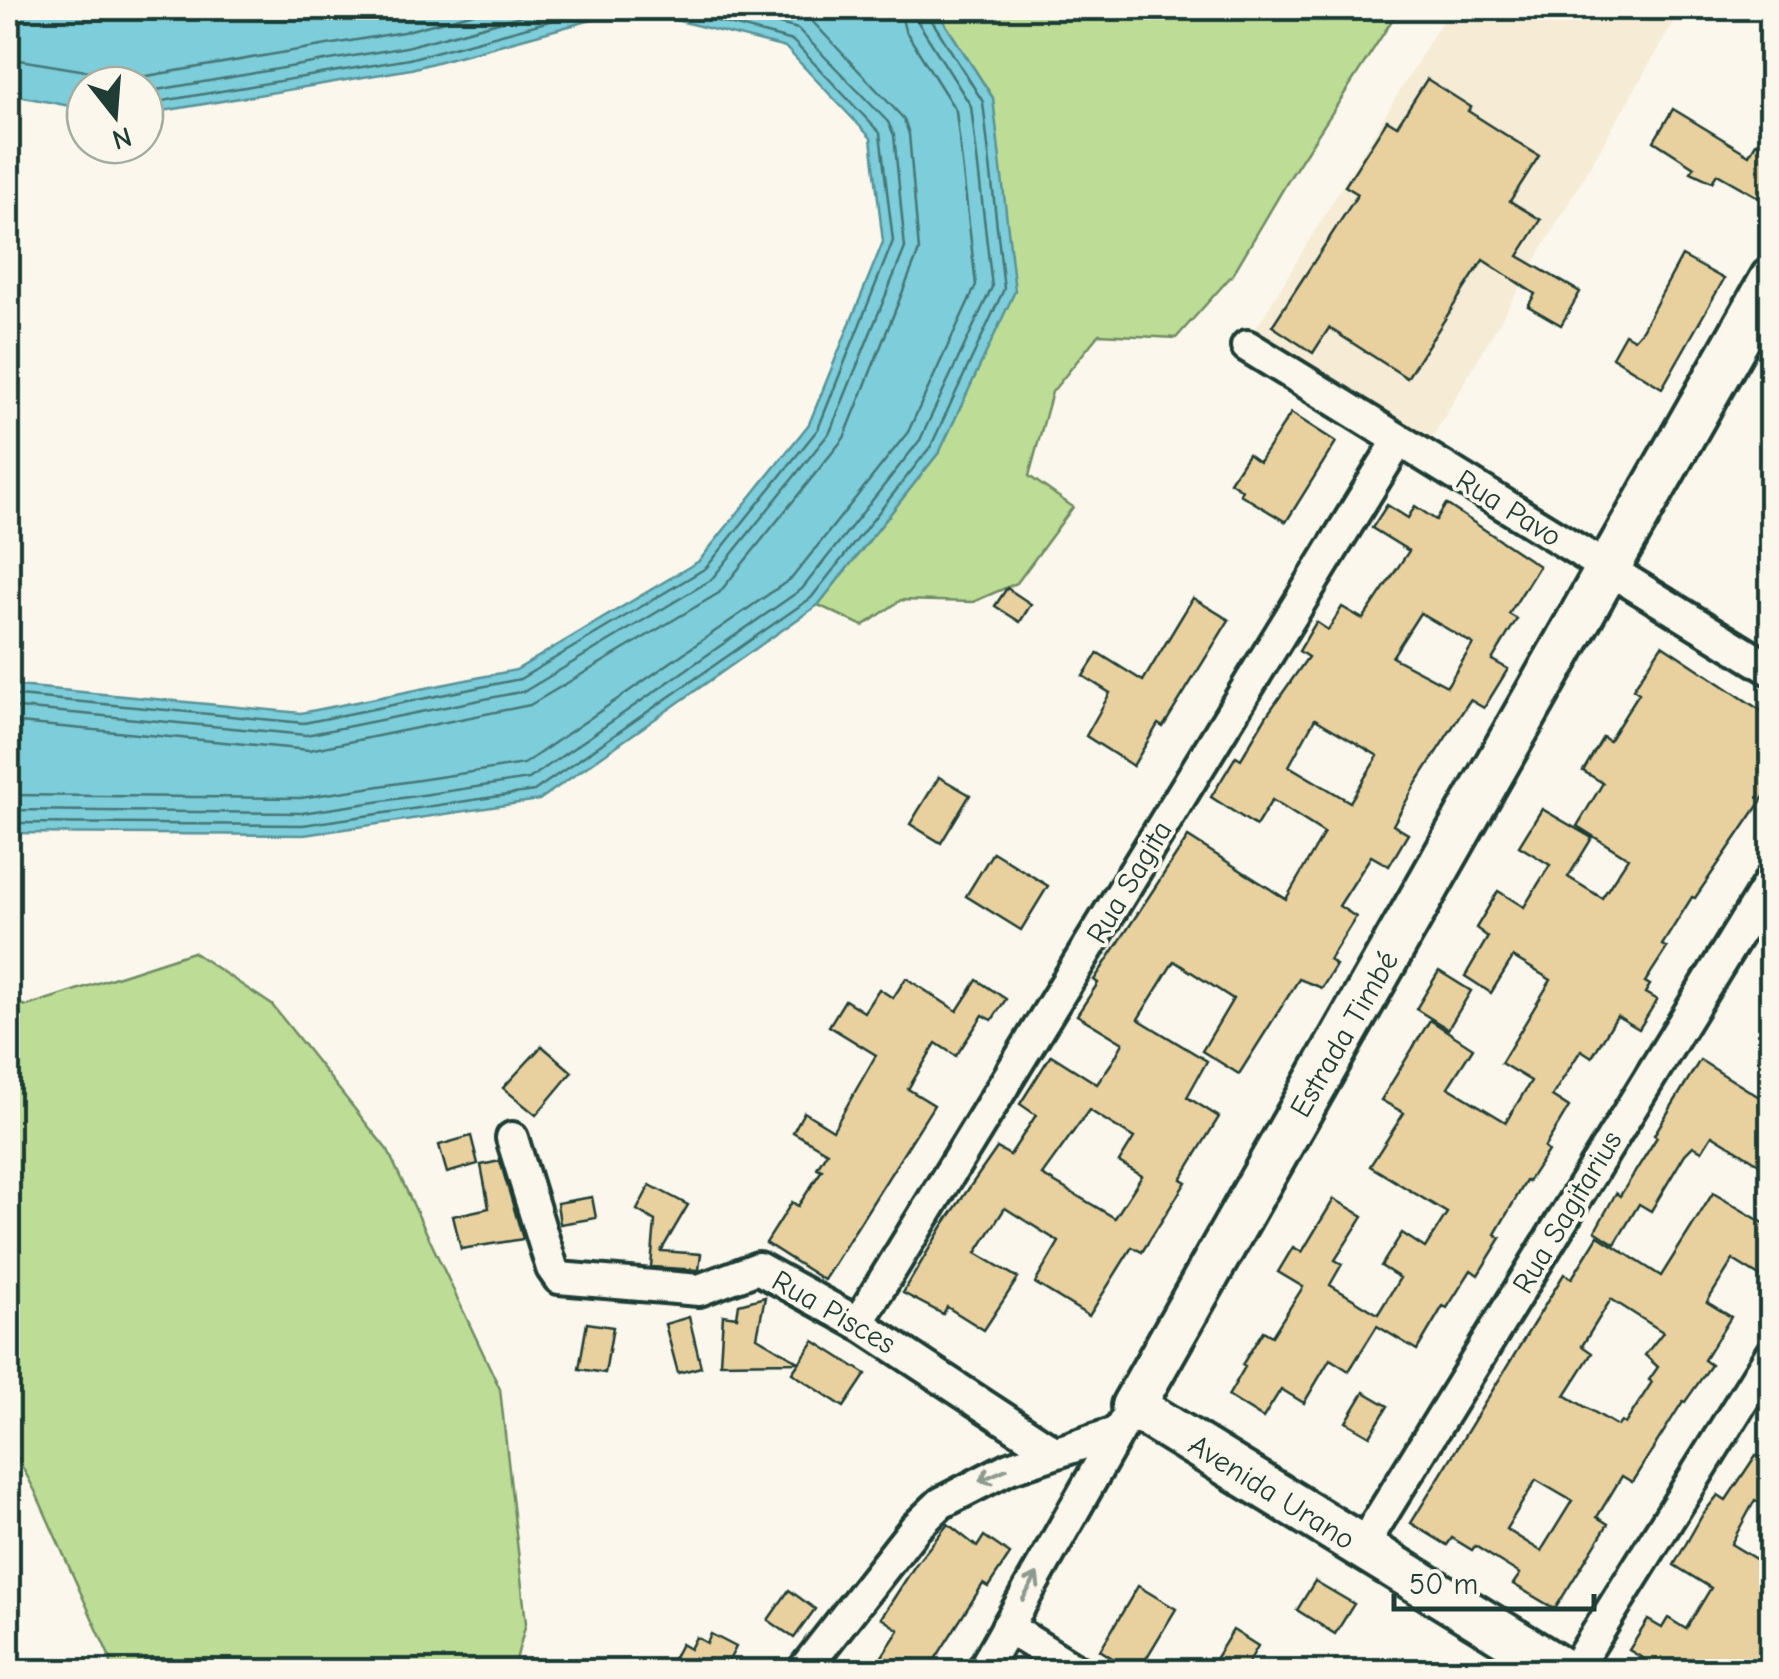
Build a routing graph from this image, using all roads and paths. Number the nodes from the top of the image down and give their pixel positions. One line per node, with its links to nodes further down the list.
1 (1772, 280): 4 (street, Estrada Timbé)
2 (1247, 346): 3 (street, Rua Pavo)
3 (1399, 440): 4 (street, Rua Pavo); 8 (street, Rua Sagita)
4 (1608, 568): 5 (street, Rua Pavo); 10 (street, Estrada Timbé)
5 (1772, 670)
6 (1772, 878): 12 (street, Rua Sagitarius)
7 (512, 1138): 8 (street, Rua Pisces)
8 (858, 1324): 11 (street, Rua Pisces)
9 (1772, 1353): 18 (street)
10 (1126, 1419): 11 (street); 12 (street, Avenida Urano); 13 (street, one-way to 10)
11 (1054, 1452): 14 (street, one-way to 14)
12 (1362, 1546): 17 (street, Avenida Urano)
13 (1007, 1627): 15 (street); 16 (street)
14 (802, 1672)
15 (982, 1672)
16 (1079, 1672)
17 (1565, 1672)
18 (1573, 1672)

